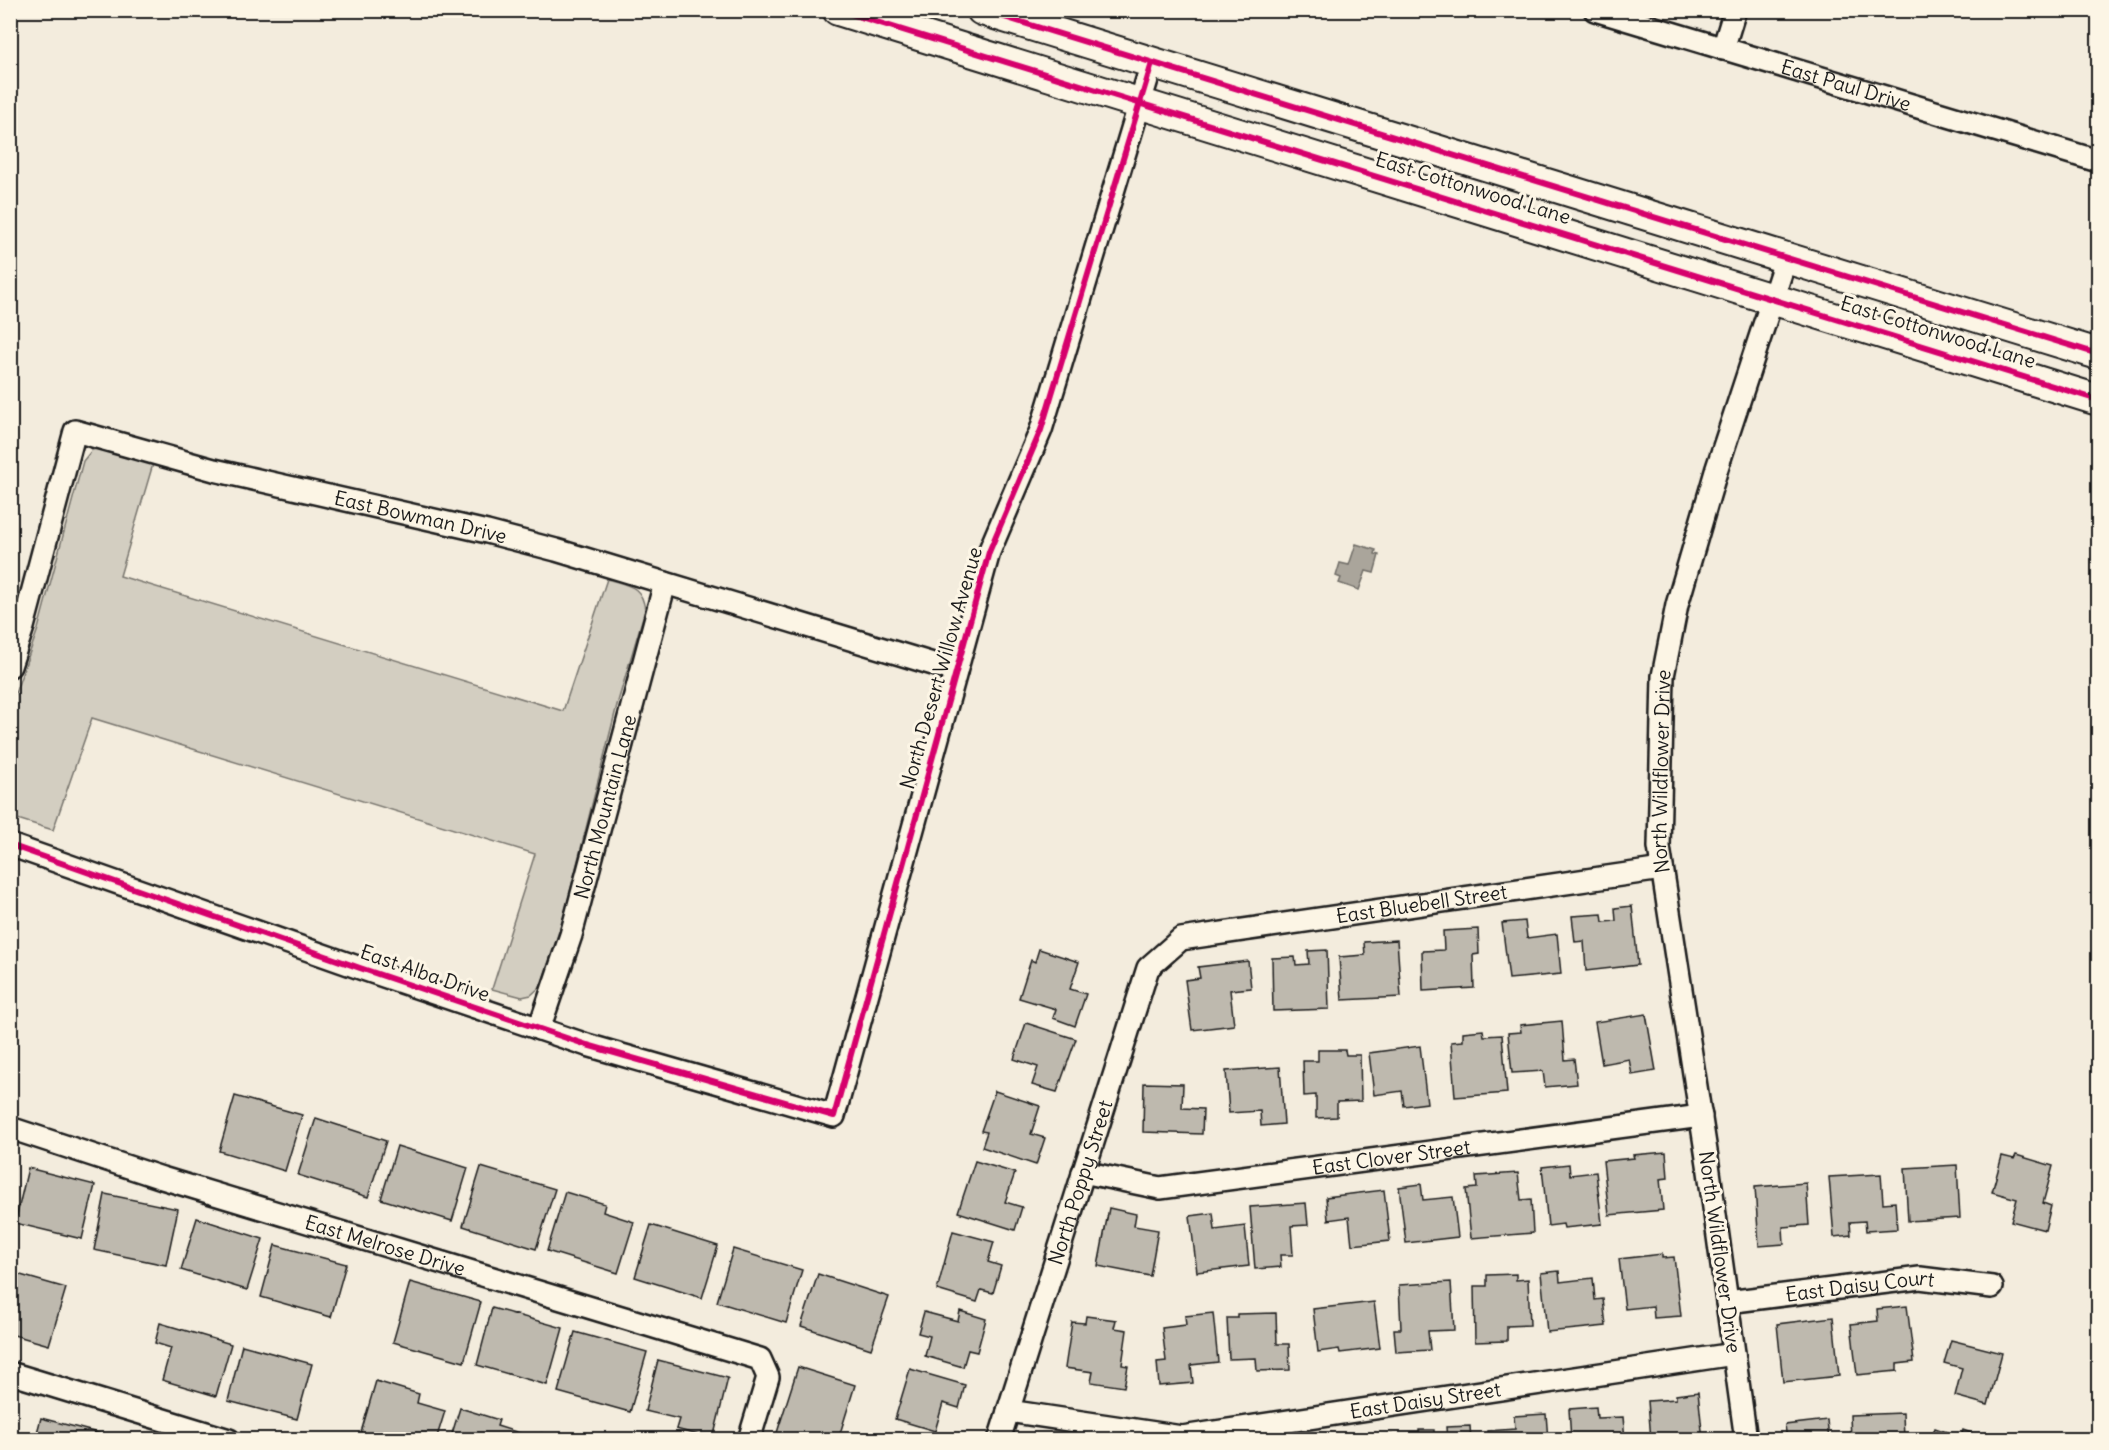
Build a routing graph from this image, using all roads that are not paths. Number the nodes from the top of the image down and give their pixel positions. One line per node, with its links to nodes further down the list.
1 (838, 10): 7 (main road, East Cottonwood Lane)
2 (982, 10): 6 (main road, East Cottonwood Lane)
3 (1595, 10): 5 (street, East Paul Drive)
4 (1735, 10): 5 (street)
5 (1723, 49): 8 (street, East Paul Drive)
6 (1152, 63): 7 (street, North Desert Willow Avenue); 9 (main road, East Cottonwood Lane)
7 (1141, 103): 10 (main road, East Cottonwood Lane); 16 (street, North Desert Willow Avenue)
8 (2098, 161)
9 (1786, 258): 10 (street, North Wildflower Drive); 11 (main road, East Cottonwood Lane)
10 (1774, 298): 12 (main road, East Cottonwood Lane); 18 (street, North Wildflower Drive)
11 (2098, 354)
12 (2098, 400)
13 (665, 583): 14 (street, East Bowman Drive); 16 (street, East Bowman Drive); 20 (street, North Mountain Lane)
14 (17, 625): 15 (street)
15 (10, 666)
16 (956, 671): 21 (street, North Desert Willow Avenue)
17 (10, 845): 20 (street, East Alba Drive)
18 (1662, 869): 19 (street, East Bluebell Street); 22 (street, North Wildflower Drive)
19 (1181, 939): 24 (street, North Poppy Street)
20 (539, 1029): 21 (street, East Alba Drive)
21 (834, 1116)
22 (1701, 1116): 24 (street, East Clover Street); 26 (street, North Wildflower Drive)
23 (10, 1128): 31 (street, East Melrose Drive)
24 (1083, 1172): 29 (street, North Poppy Street)
25 (1992, 1287): 26 (street, East Daisy Court)
26 (1727, 1302): 27 (street, North Wildflower Drive)
27 (1734, 1354): 29 (street, East Daisy Street); 33 (street, North Wildflower Drive)
28 (10, 1373): 30 (street)
29 (1008, 1411): 32 (street, North Poppy Street)
30 (229, 1440)
31 (749, 1440)
32 (999, 1440)
33 (1746, 1440)

